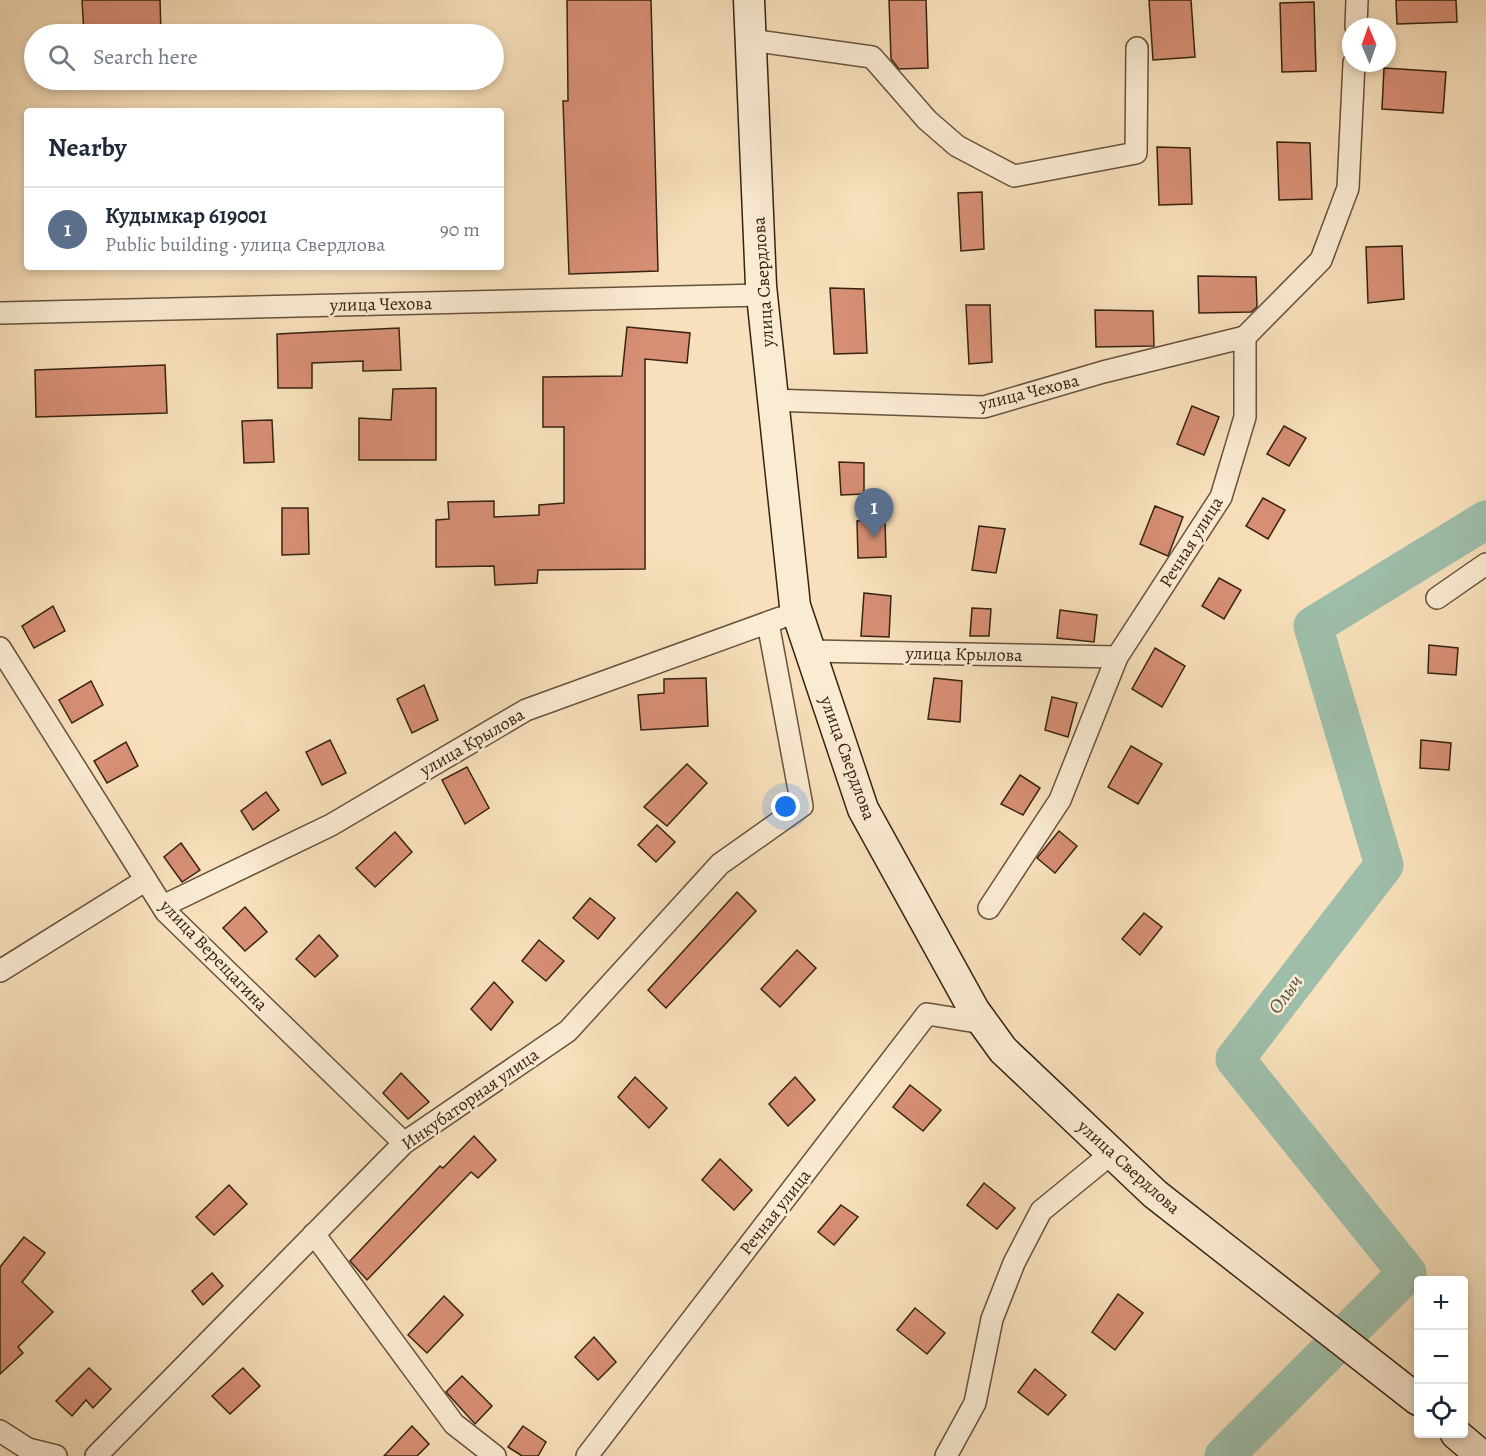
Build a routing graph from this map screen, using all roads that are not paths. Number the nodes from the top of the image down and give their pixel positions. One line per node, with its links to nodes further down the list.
1 (748, 0): 4 (main road, улица Свердлова)
2 (1357, 0): 3 (street)
3 (1356, 18)
4 (751, 40): 5 (street); 7 (main road, улица Свердлова)
5 (1137, 48)
6 (1354, 72): 9 (street)
7 (762, 295): 8 (street, улица Чехова); 10 (main road, улица Свердлова)
8 (0, 313)
9 (1245, 337): 10 (street, улица Чехова); 17 (street, Речная улица)
10 (771, 400): 13 (main road, улица Свердлова)
11 (1486, 564): 12 (street)
12 (1437, 598)
13 (797, 612): 14 (street, улица Крылова); 16 (main road, улица Свердлова)
14 (768, 622): 19 (street, улица Крылова); 23 (street, Инкубаторная улица)
15 (0, 648): 18 (street, улица Верещагина)
16 (810, 651): 17 (street, улица Крылова); 22 (main road, улица Свердлова)
17 (1117, 657): 20 (street, Речная улица)
18 (146, 880): 19 (street, улица Верещагина); 21 (street)
19 (163, 906): 23 (street, улица Верещагина)
20 (989, 908)
21 (0, 971)
22 (984, 1023): 24 (main road, улица Свердлова); 32 (street, Речная улица)
23 (404, 1143): 25 (street, Инкубаторная улица)
24 (1112, 1153): 26 (main road, улица Свердлова); 33 (street)
25 (314, 1234): 30 (street, Инкубаторная улица); 31 (street)
26 (1409, 1392)
27 (0, 1431): 29 (street)
28 (1461, 1438): 34 (main road)
29 (56, 1456)
30 (96, 1456)
31 (495, 1456)
32 (587, 1456)
33 (946, 1456)
34 (1482, 1456)

